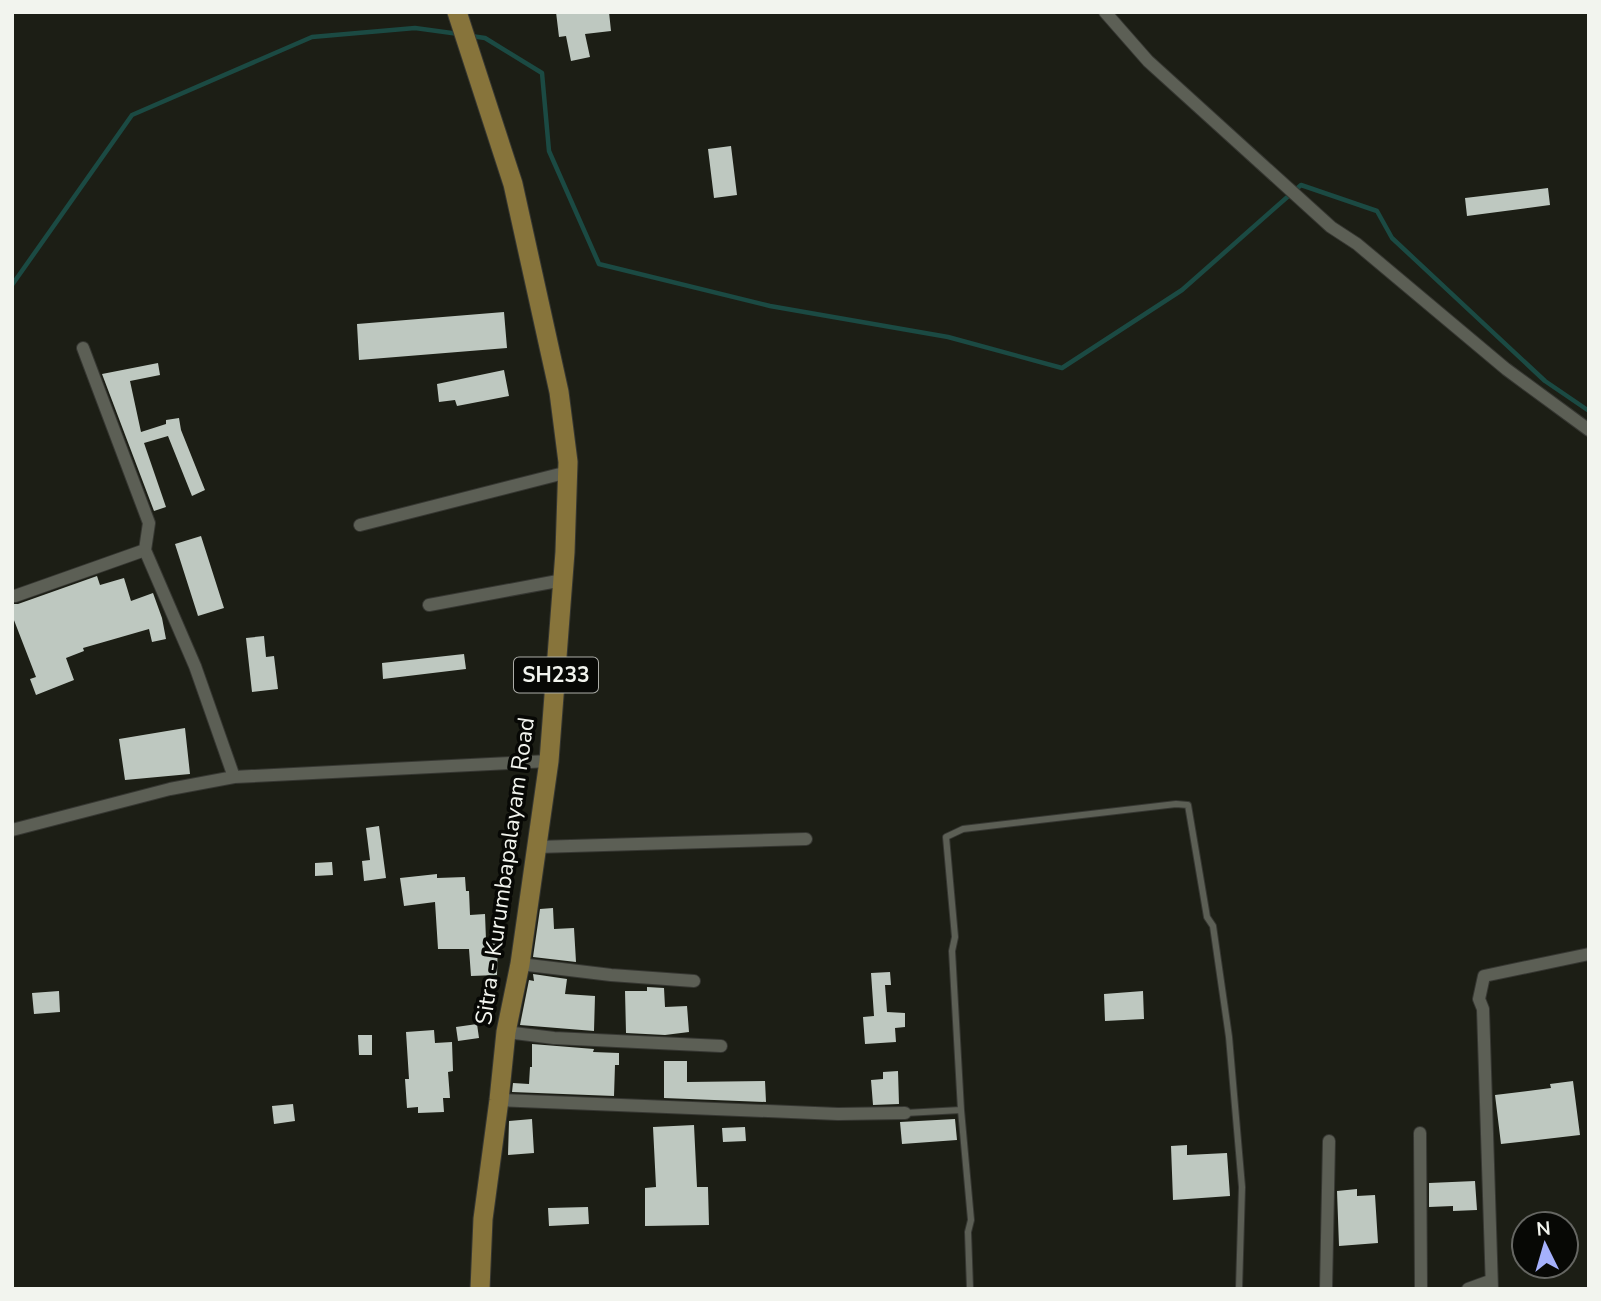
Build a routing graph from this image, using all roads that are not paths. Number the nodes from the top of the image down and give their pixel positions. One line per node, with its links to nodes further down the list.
1 (457, 12): 5 (main road, Sitra - Kurumbapalayam Road / SH233)
2 (1105, 12): 4 (street)
3 (83, 348): 7 (street)
4 (1589, 430)
5 (568, 472): 6 (street); 8 (main road, Sitra - Kurumbapalayam Road / SH233)
6 (360, 526)
7 (145, 550): 9 (street); 12 (street)
8 (563, 580): 10 (street); 11 (main road, Sitra - Kurumbapalayam Road / SH233)
9 (15, 596)
10 (429, 605)
11 (549, 761): 12 (street); 15 (main road, Sitra - Kurumbapalayam Road / SH233)
12 (234, 777): 13 (street)
13 (12, 830)
14 (806, 839): 15 (street)
15 (537, 847): 17 (main road, Sitra - Kurumbapalayam Road / SH233)
16 (1589, 954): 26 (street)
17 (520, 964): 18 (street); 19 (main road, Sitra - Kurumbapalayam Road / SH233)
18 (694, 981)
19 (506, 1032): 20 (street); 21 (main road, Sitra - Kurumbapalayam Road / SH233)
20 (721, 1046)
21 (499, 1100): 23 (street); 27 (main road, Sitra - Kurumbapalayam Road / SH233)
22 (961, 1110): 23 (lane); 28 (lane); 29 (lane)
23 (905, 1113)
24 (1420, 1133): 31 (street)
25 (1329, 1141): 30 (street)
26 (1491, 1285): 32 (street)
27 (480, 1289)
28 (970, 1289)
29 (1239, 1289)
30 (1326, 1289)
31 (1421, 1289)
32 (1468, 1289)

